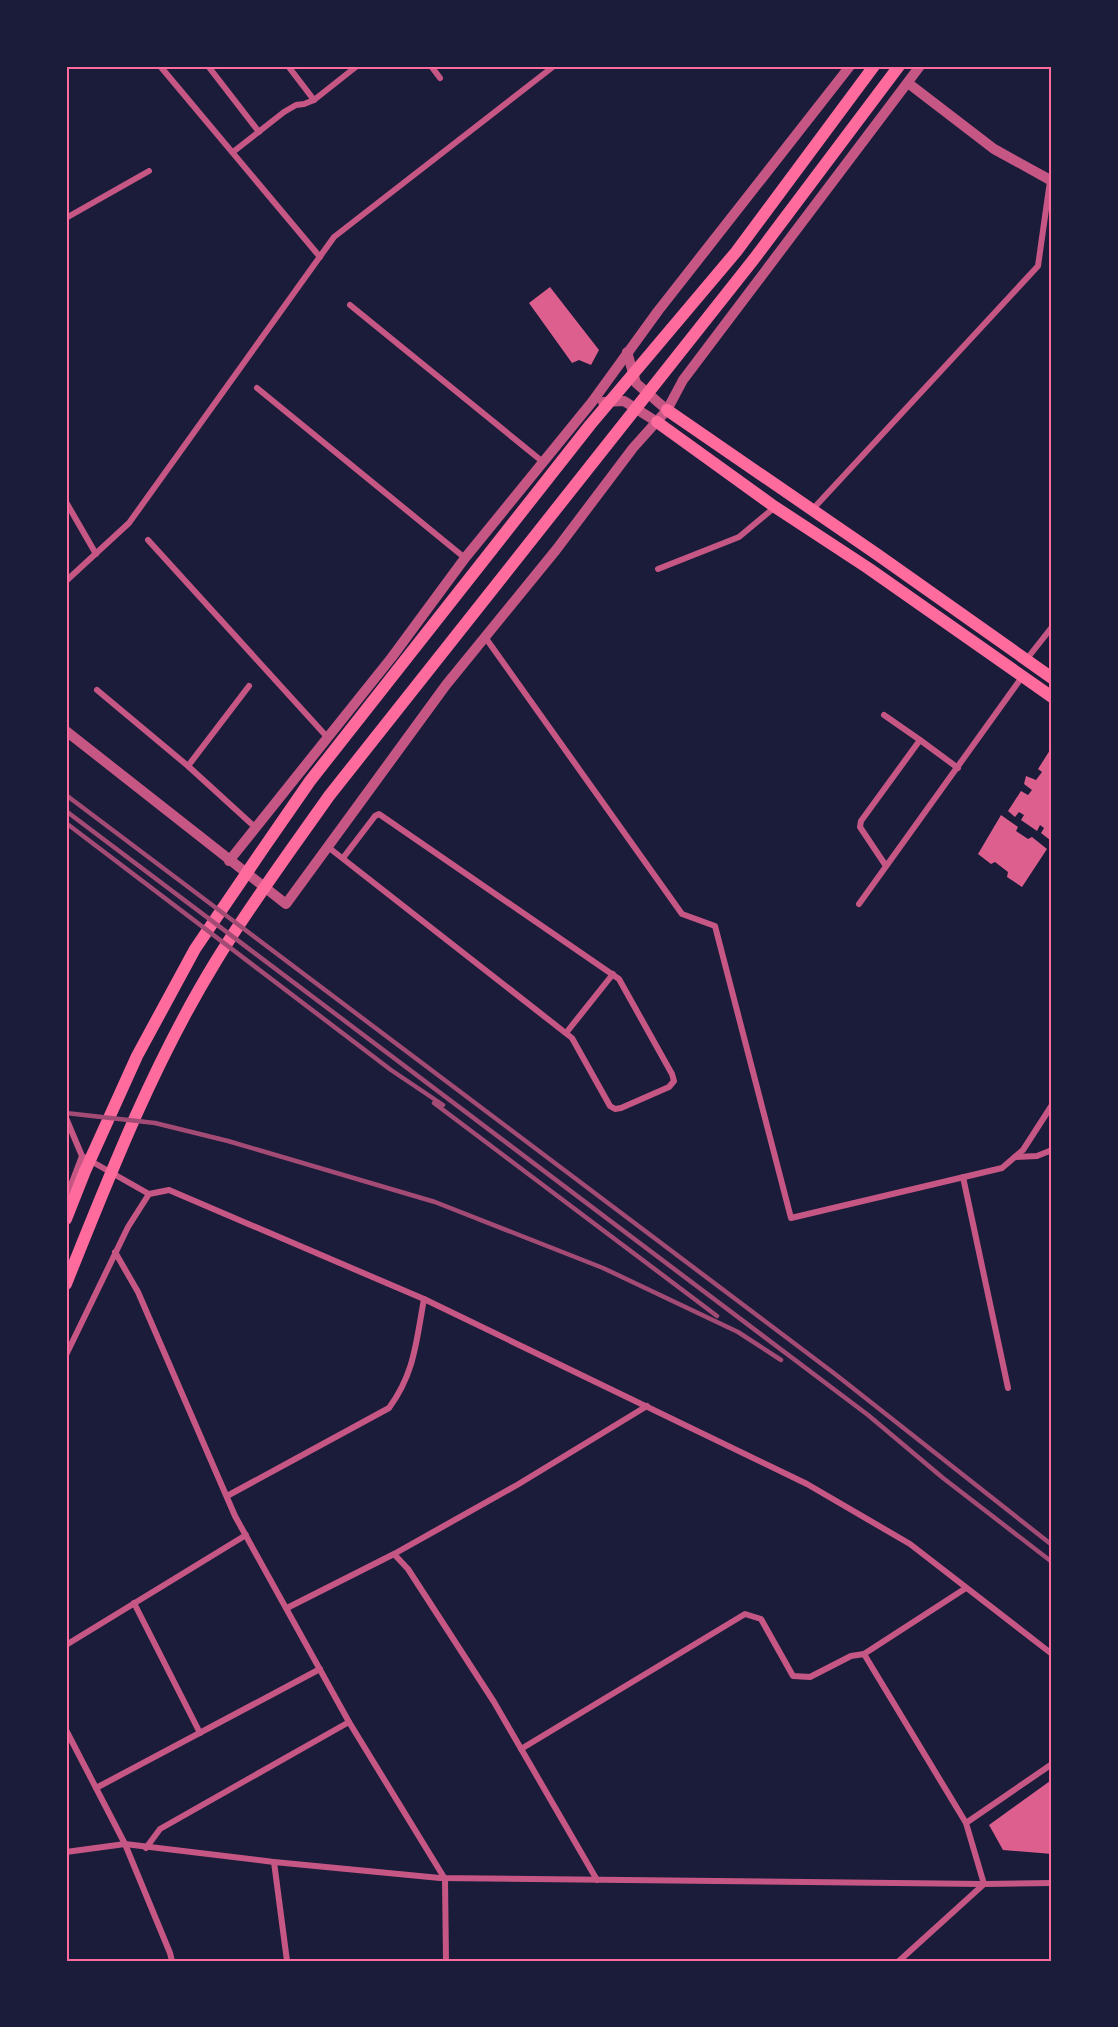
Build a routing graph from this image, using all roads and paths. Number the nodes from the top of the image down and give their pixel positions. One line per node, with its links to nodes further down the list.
1 (160, 66): 15 (street)
2 (208, 66): 14 (street)
3 (288, 66): 13 (street)
4 (357, 66): 13 (street)
5 (431, 66): 11 (street)
6 (554, 66): 19 (street)
7 (850, 66): 21 (street)
8 (874, 66): 65 (main road)
9 (899, 66): 67 (main road)
10 (920, 66): 12 (street)
11 (440, 78)
12 (908, 83): 17 (street); 24 (street)
13 (314, 100): 14 (street)
14 (259, 132): 15 (street)
15 (233, 152): 19 (street)
16 (148, 171): 18 (street)
17 (1051, 181): 29 (street)
18 (66, 218)
19 (320, 257): 31 (street)
20 (350, 305): 26 (street)
21 (627, 352): 23 (street); 24 (street)
22 (257, 388): 32 (street)
23 (592, 402): 25 (street); 26 (street)
24 (667, 410): 25 (street); 29 (main road)
25 (657, 422): 28 (main road); 36 (street)
26 (543, 462): 32 (street)
27 (66, 502): 31 (street)
28 (775, 507): 33 (street); 38 (main road)
29 (812, 510): 37 (main road)
30 (148, 540): 45 (street)
31 (96, 554): 34 (street)
32 (465, 558): 45 (street)
33 (658, 569)
34 (66, 581)
35 (1052, 627): 37 (street)
36 (484, 637): 50 (street); 62 (street)
37 (1026, 660): 39 (main road)
38 (1022, 676): 42 (main road); 48 (street)
39 (1052, 678)
40 (249, 686): 47 (street)
41 (97, 690): 47 (street)
42 (1052, 698)
43 (884, 715): 46 (street)
44 (66, 732): 52 (street)
45 (328, 738): 49 (street)
46 (920, 740): 48 (street); 53 (street)
47 (188, 766): 49 (street)
48 (958, 768): 53 (street)
49 (256, 828): 52 (street)
50 (328, 847): 51 (street); 52 (street)
51 (344, 858): 55 (street); 56 (street)
52 (230, 861)
53 (886, 866): 54 (street)
54 (859, 904)
55 (613, 974): 56 (street); 56 (street)
56 (566, 1033)
57 (1052, 1105): 61 (street)
58 (66, 1118): 60 (street)
59 (1052, 1150): 61 (street)
60 (82, 1156): 63 (street); 64 (street)
61 (1015, 1157): 62 (street)
62 (963, 1177): 70 (street)
63 (149, 1194): 66 (street); 68 (street)
64 (66, 1198)
65 (66, 1219)
66 (116, 1252): 69 (street); 72 (street)
67 (66, 1284)
68 (424, 1299): 71 (street); 72 (street)
69 (66, 1355)
70 (1008, 1388)
71 (647, 1406): 74 (street); 75 (street)
72 (227, 1496): 73 (street)
73 (246, 1535): 76 (street); 77 (street)
74 (394, 1554): 77 (street); 85 (street)
75 (966, 1588): 79 (street); 80 (street)
76 (134, 1603): 78 (street); 84 (street)
77 (287, 1608): 81 (street)
78 (66, 1645)
79 (864, 1654): 85 (street); 88 (street)
80 (1052, 1654)
81 (320, 1669): 82 (street); 84 (street)
82 (349, 1722): 90 (street); 93 (street)
83 (66, 1730): 87 (street)
84 (200, 1733): 87 (street)
85 (521, 1749): 94 (street)
86 (1052, 1764): 88 (street)
87 (96, 1788): 89 (street)
88 (966, 1823): 96 (street)
89 (125, 1844): 90 (street); 91 (street); 97 (street)
90 (146, 1848): 92 (street)
91 (66, 1852)
92 (274, 1862): 93 (street); 98 (street)
93 (445, 1879): 94 (street); 99 (street)
94 (597, 1880): 96 (street)
95 (1052, 1883): 96 (street)
96 (984, 1884): 100 (street)
97 (172, 1961)
98 (287, 1961)
99 (446, 1961)
100 (899, 1961)

